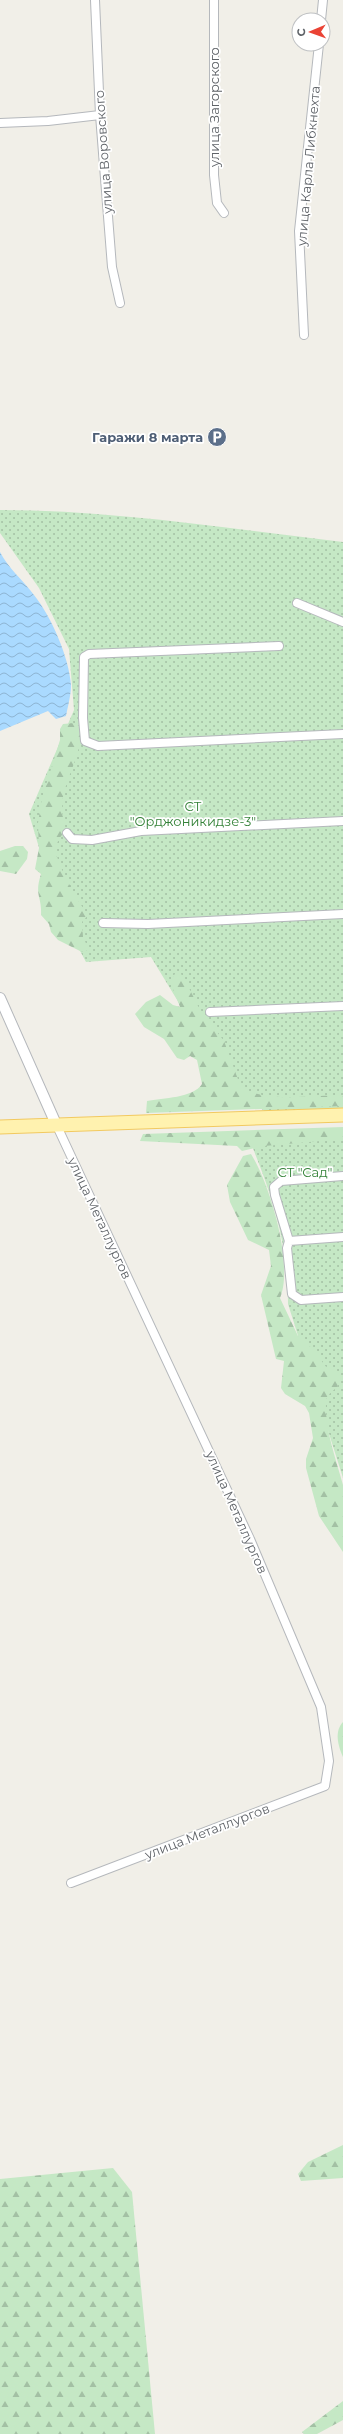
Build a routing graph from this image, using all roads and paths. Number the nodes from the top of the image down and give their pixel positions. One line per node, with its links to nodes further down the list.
1 (95, 0): 6 (street, улица Воровского)
2 (214, 0): 8 (street, улица Загорского)
3 (323, 0): 4 (street)
4 (322, 12)
5 (318, 52): 10 (street, улица Карла Либкнехта)
6 (100, 115): 7 (street); 9 (street, улица Воровского)
7 (0, 123)
8 (224, 212)
9 (120, 303)
10 (304, 335)
11 (297, 603): 12 (street)
12 (343, 622)
13 (279, 646): 14 (street)
14 (343, 734)
15 (343, 821): 16 (street)
16 (67, 833)
17 (343, 914): 18 (street)
18 (103, 923)
19 (0, 998): 23 (street, улица Металлургов)
20 (343, 1006): 21 (street)
21 (210, 1012)
22 (343, 1116): 23 (main road)
23 (56, 1124): 24 (main road); 29 (street, улица Металлургов)
24 (0, 1127)
25 (343, 1176): 27 (street)
26 (343, 1237): 27 (street)
27 (289, 1241): 28 (street)
28 (343, 1297)
29 (71, 1883)

